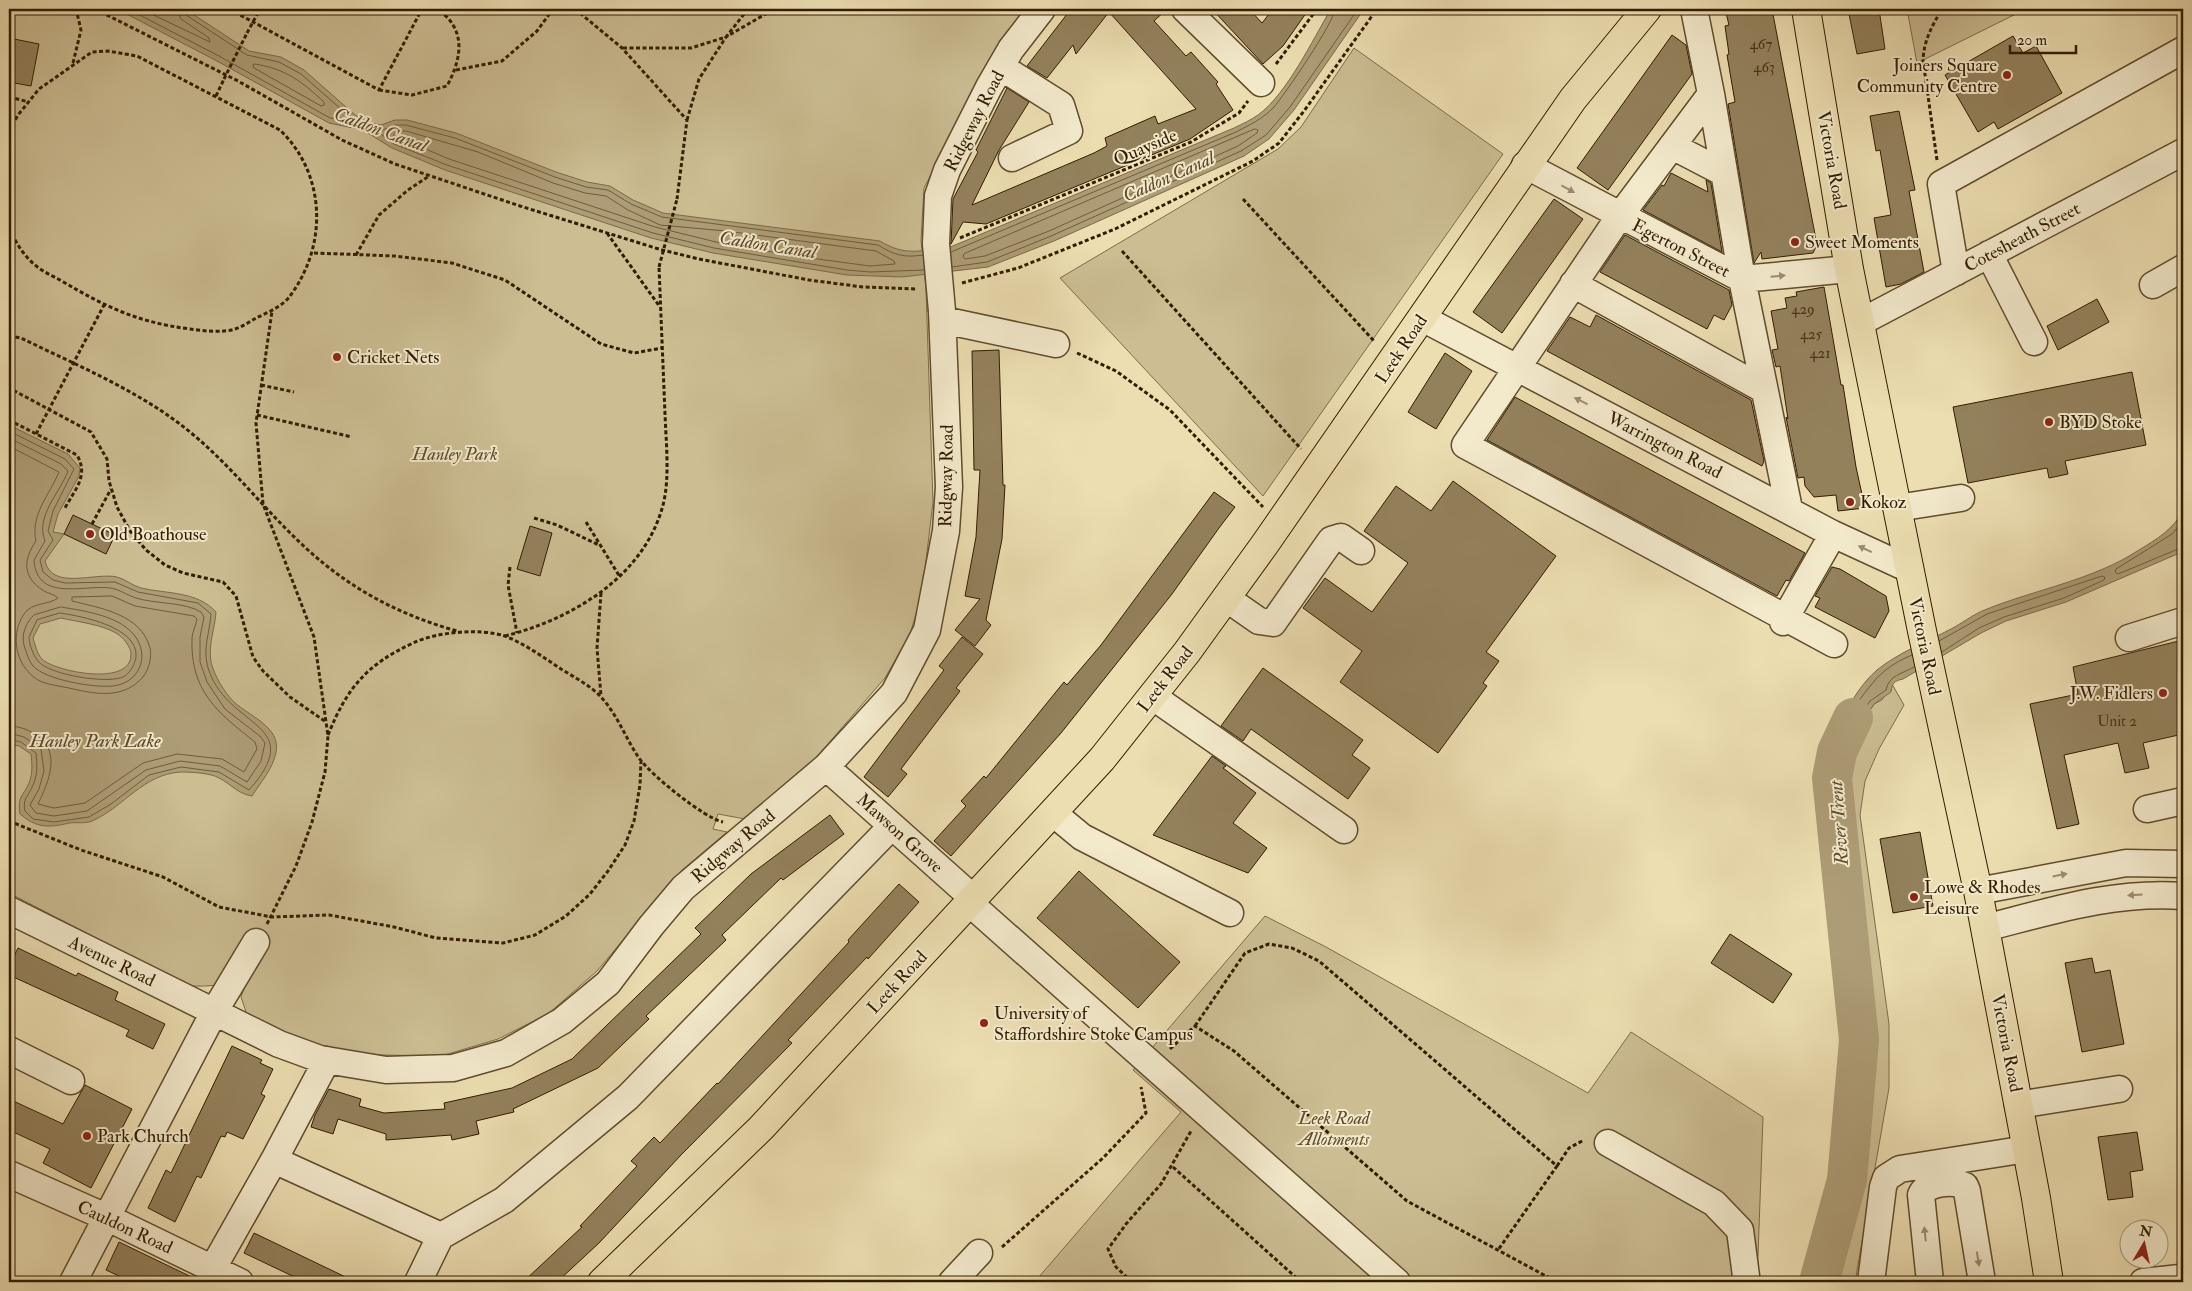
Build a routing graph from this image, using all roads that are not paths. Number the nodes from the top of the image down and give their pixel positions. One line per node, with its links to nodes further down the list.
1 (1042, 9): 7 (street, Ridgeway Road)
2 (1184, 9): 8 (street)
3 (1648, 9): 13 (main road, Leek Road)
4 (1694, 9): 9 (street)
5 (1806, 9): 18 (main road, Victoria Road)
6 (2183, 50): 19 (street)
7 (1001, 67): 12 (street); 23 (street, Ridgeway Road, bridge)
8 (1261, 84)
9 (1711, 94): 10 (street); 14 (street)
10 (1672, 146): 14 (street); 15 (street)
11 (2183, 152): 16 (street, Cotesheath Street)
12 (1012, 158)
13 (1525, 165): 15 (street, Egerton Street, one-way to 15); 24 (main road, Leek Road)
14 (1724, 174): 20 (street)
15 (1619, 217): 20 (street, Egerton Street); 21 (street)
16 (1990, 254): 19 (street, Cotesheath Street); 26 (street)
17 (2183, 268): 22 (street)
18 (1849, 269): 20 (street, Egerton Street, one-way to 18); 25 (main road, Victoria Road)
19 (1956, 272): 25 (street, Cotesheath Street)
20 (1742, 279): 29 (street)
21 (1573, 284): 28 (street); 29 (street)
22 (2154, 284)
23 (943, 316): 27 (street); 42 (street, Ridgway Road)
24 (1422, 318): 28 (street, Warrington Road); 36 (main road, Leek Road)
25 (1861, 322): 31 (main road, Victoria Road)
26 (2034, 342)
27 (1056, 344)
28 (1516, 367): 32 (street, Warrington Road, one-way to 28); 37 (street)
29 (1763, 388): 32 (street)
30 (1961, 498): 31 (street)
31 (1897, 508): 35 (main road, Victoria Road)
32 (1788, 509): 33 (street, Warrington Road)
33 (1833, 534): 35 (street, Warrington Road, one-way to 33); 37 (street)
34 (1361, 551): 36 (street)
35 (1909, 569): 49 (main road, Victoria Road)
36 (1226, 598): 41 (main road, Leek Road)
37 (1784, 619): 40 (street)
38 (2183, 620): 39 (street)
39 (2129, 638)
40 (1834, 644)
41 (1152, 696): 45 (main road, Leek Road); 47 (street)
42 (826, 768): 46 (street, Mawson Grove); 58 (street, Ridgway Road)
43 (2183, 801): 44 (street)
44 (2147, 809)
45 (1053, 813): 51 (main road, Leek Road); 53 (street)
46 (892, 826): 51 (street, Mawson Grove); 67 (street)
47 (1344, 830)
48 (2183, 864): 49 (street, one-way to 48)
49 (1978, 891): 54 (main road, Victoria Road)
50 (2183, 896): 54 (street, one-way to 54)
51 (974, 899): 74 (main road, Leek Road); 76 (street, Mawson Grove)
52 (9, 910): 56 (street, Avenue Road)
53 (1230, 913)
54 (1985, 928): 61 (main road, Victoria Road)
55 (256, 942): 56 (street)
56 (214, 1012): 58 (street, Ridgway Road); 66 (street)
57 (9, 1050): 59 (street)
58 (327, 1060): 64 (street)
59 (71, 1081)
60 (2119, 1089): 61 (street)
61 (2018, 1105): 63 (main road, Victoria Road)
62 (1608, 1143): 77 (street)
63 (2027, 1149): 78 (street); 81 (main road, Victoria Road)
64 (274, 1160): 67 (street); 69 (street)
65 (9, 1174): 66 (street, Cauldon Road)
66 (108, 1218): 69 (street, Cauldon Road); 71 (street)
67 (440, 1237): 73 (street)
68 (990, 1251): 75 (street)
69 (213, 1268): 72 (street, Cauldon Road)
70 (2180, 1278): 82 (street)
71 (73, 1282)
72 (240, 1282)
73 (418, 1282)
74 (602, 1282)
75 (952, 1282)
76 (1397, 1282)
77 (1744, 1282)
78 (1871, 1282)
79 (1930, 1282): 80 (street, one-way to 80)
80 (1982, 1282)
81 (2049, 1282)
82 (2143, 1282)

